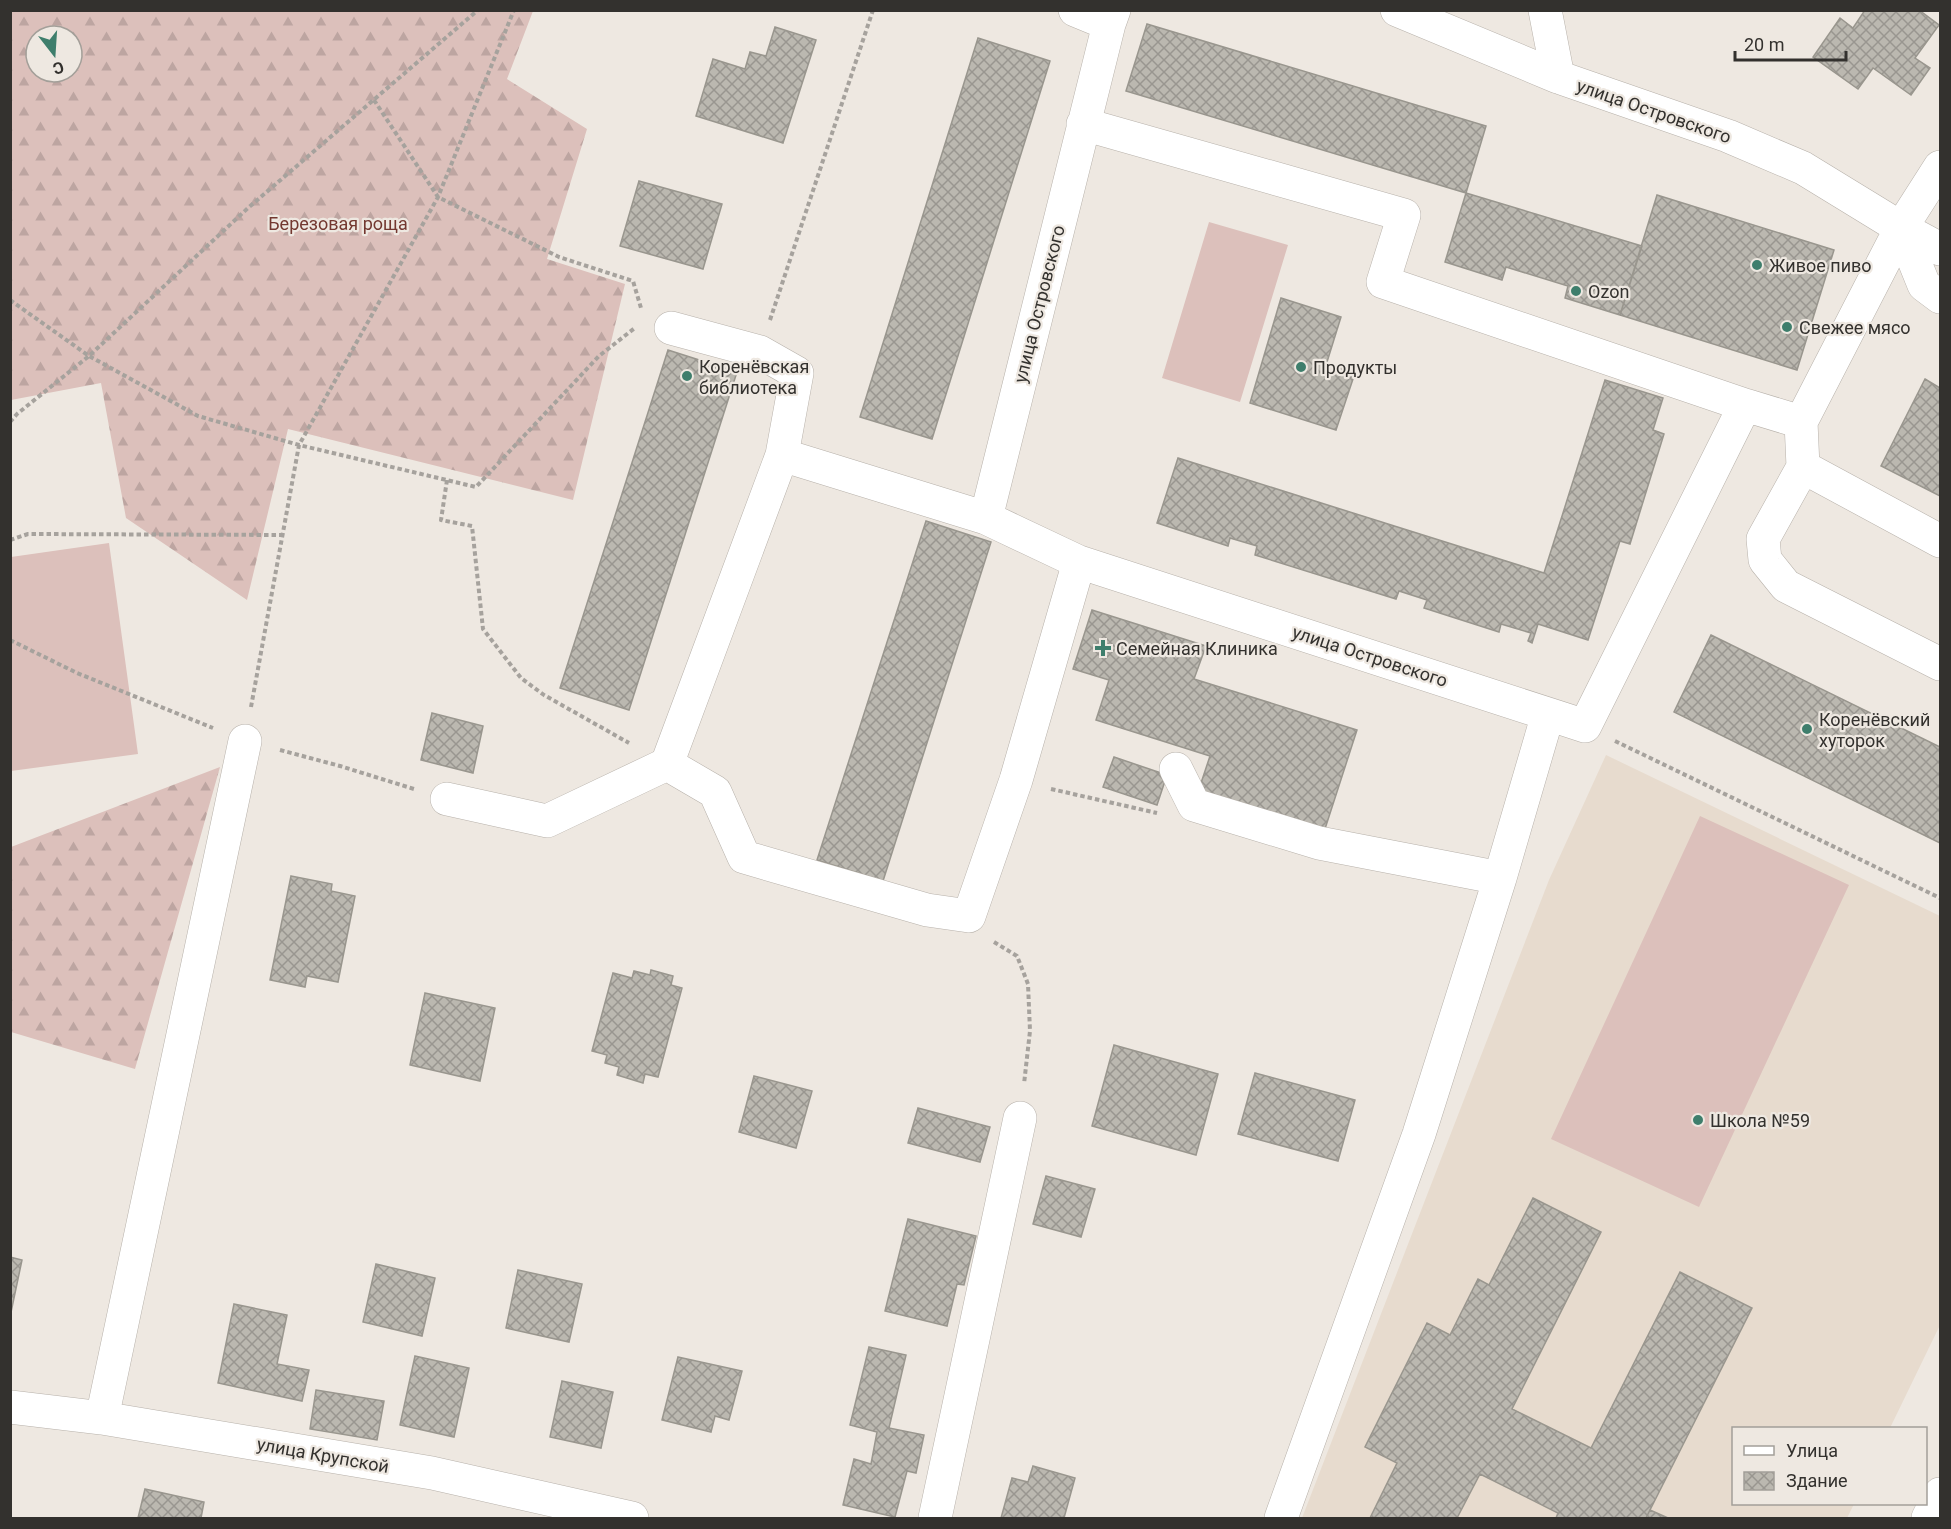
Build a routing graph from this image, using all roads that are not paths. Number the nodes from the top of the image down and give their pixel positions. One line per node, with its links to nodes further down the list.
1 (1075, 10): 4 (street)
2 (1397, 10): 5 (street, улица Островского)
3 (1545, 10): 5 (street)
4 (1111, 17): 6 (street, улица Островского)
5 (1558, 77): 8 (street, улица Островского)
6 (1083, 124): 12 (street); 16 (street, улица Островского)
7 (1941, 167): 8 (street)
8 (1901, 228): 9 (street, улица Островского); 10 (street); 13 (street)
9 (1941, 249)
10 (1941, 297)
11 (658, 324): 14 (street)
12 (1745, 405): 13 (street); 20 (street, улица Островского)
13 (1801, 422): 15 (street)
14 (782, 455): 16 (street); 22 (street)
15 (1803, 467): 17 (street); 19 (street)
16 (986, 518): 18 (street, улица Островского)
17 (1941, 541)
18 (1079, 562): 20 (street, улица Островского); 22 (street)
19 (1941, 663)
20 (1548, 714): 25 (street)
21 (245, 741): 28 (street)
22 (667, 764): 24 (street)
23 (1176, 769): 25 (street)
24 (447, 799)
25 (1500, 878): 32 (street)
26 (1020, 1118): 31 (street)
27 (10, 1407): 28 (street, улица Крупской)
28 (102, 1418): 30 (street, улица Крупской)
29 (1941, 1494): 33 (street)
30 (632, 1518)
31 (935, 1518)
32 (1281, 1518)
33 (1928, 1518)

